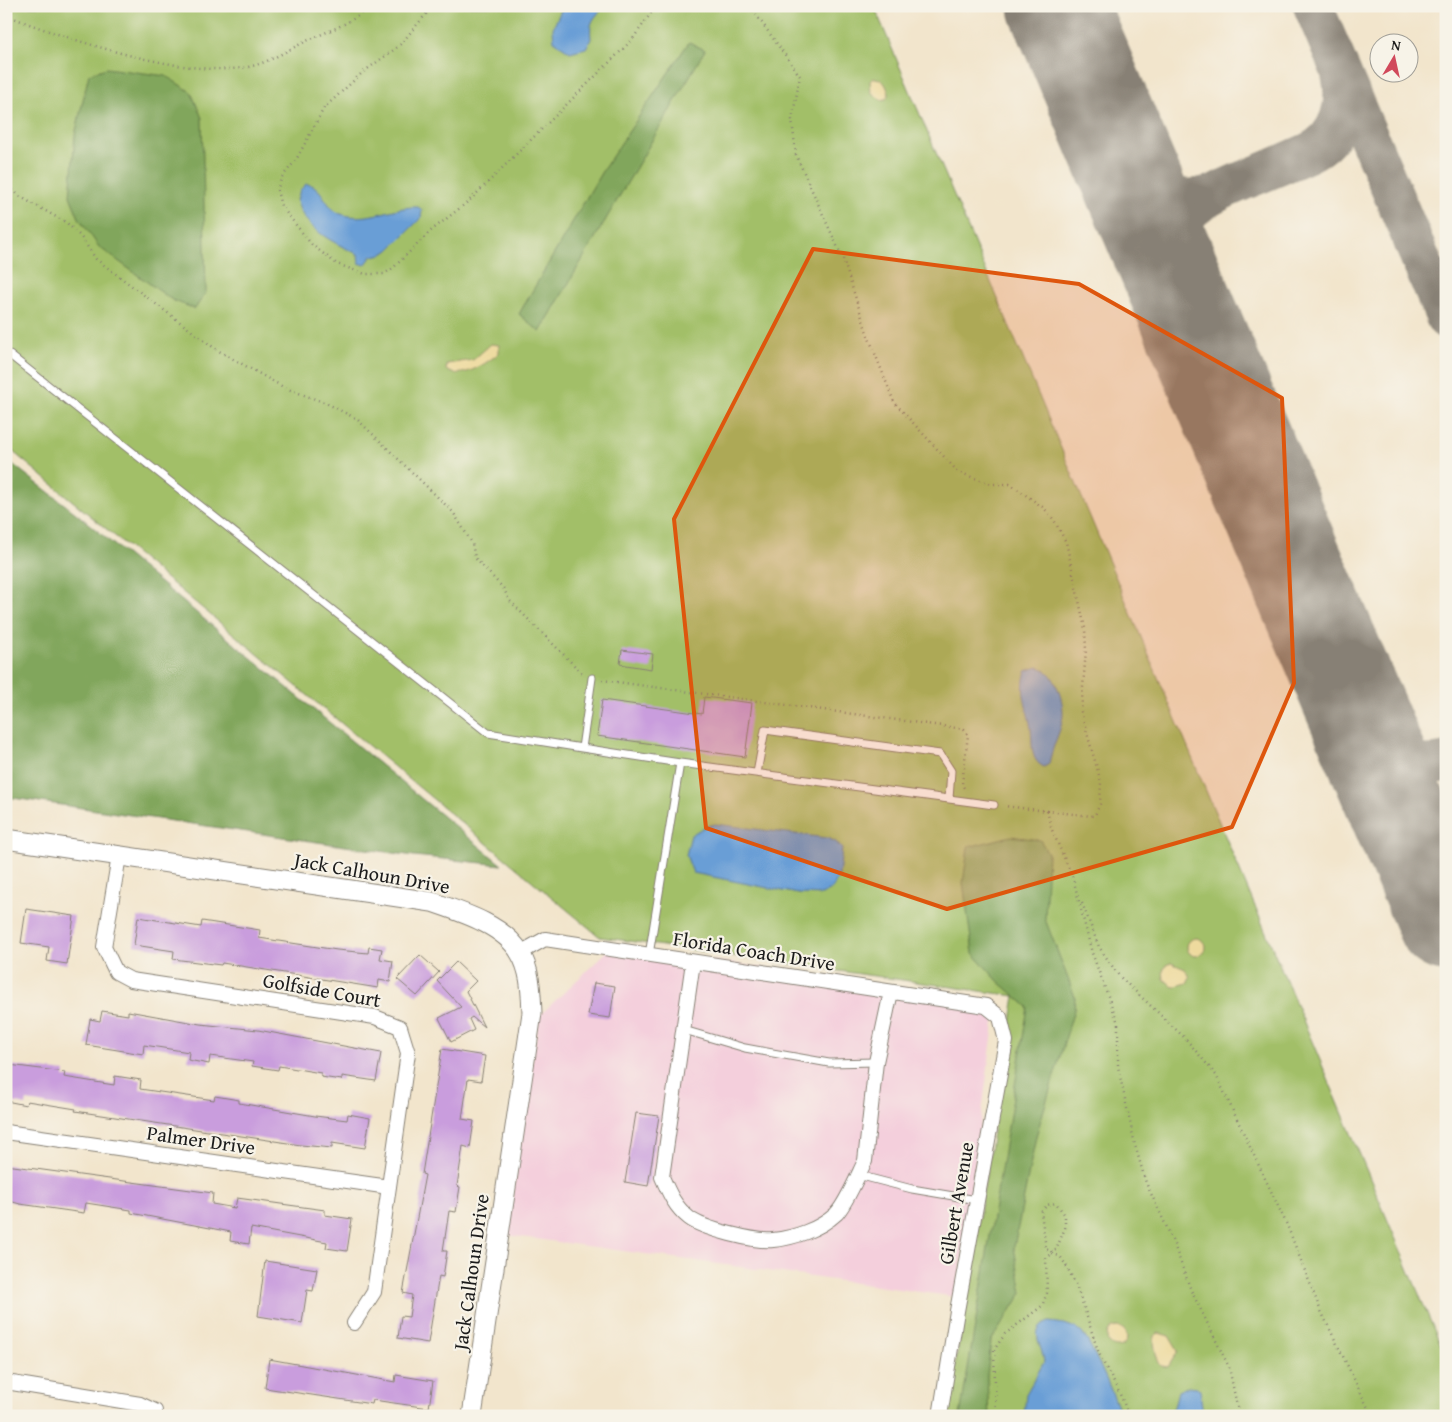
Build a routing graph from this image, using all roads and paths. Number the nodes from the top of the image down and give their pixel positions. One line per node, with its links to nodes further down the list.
1 (371, 6): 5 (path)
2 (433, 6): 3 (path)
3 (656, 6)
4 (750, 6): 13 (path)
5 (6, 14)
6 (6, 182): 8 (path)
7 (6, 352): 9 (lane)
8 (589, 678): 9 (lane)
9 (582, 748): 10 (lane)
10 (680, 763): 11 (lane); 20 (lane)
11 (757, 773): 12 (lane); 12 (lane)
12 (949, 799): 14 (lane)
13 (1100, 804)
14 (994, 805)
15 (1047, 811): 18 (path)
16 (6, 839): 17 (street, Jack Calhoun Drive)
17 (119, 856): 19 (street, Jack Calhoun Drive); 28 (street, Golfside Court)
18 (1077, 890): 38 (path); 39 (path)
19 (520, 953): 20 (street, Florida Coach Drive); 34 (street, Jack Calhoun Drive)
20 (649, 955): 21 (street, Florida Coach Drive)
21 (694, 962): 22 (street, Florida Coach Drive); 24 (street)
22 (891, 992): 23 (street, Florida Coach Drive); 25 (street)
23 (986, 1006): 29 (street, Gilbert Avenue)
24 (684, 1030): 25 (lane); 27 (street)
25 (876, 1062): 27 (street)
26 (6, 1132): 28 (street, Palmer Drive)
27 (858, 1175): 29 (lane)
28 (389, 1188): 31 (street, Golfside Court)
29 (977, 1200): 35 (street, Gilbert Avenue)
30 (1052, 1252): 30 (path); 36 (path); 37 (path)
31 (354, 1322)
32 (6, 1382): 33 (street)
33 (155, 1414)
34 (472, 1416)
35 (940, 1416)
36 (996, 1416)
37 (1128, 1416)
38 (1239, 1416)
39 (1372, 1416)

